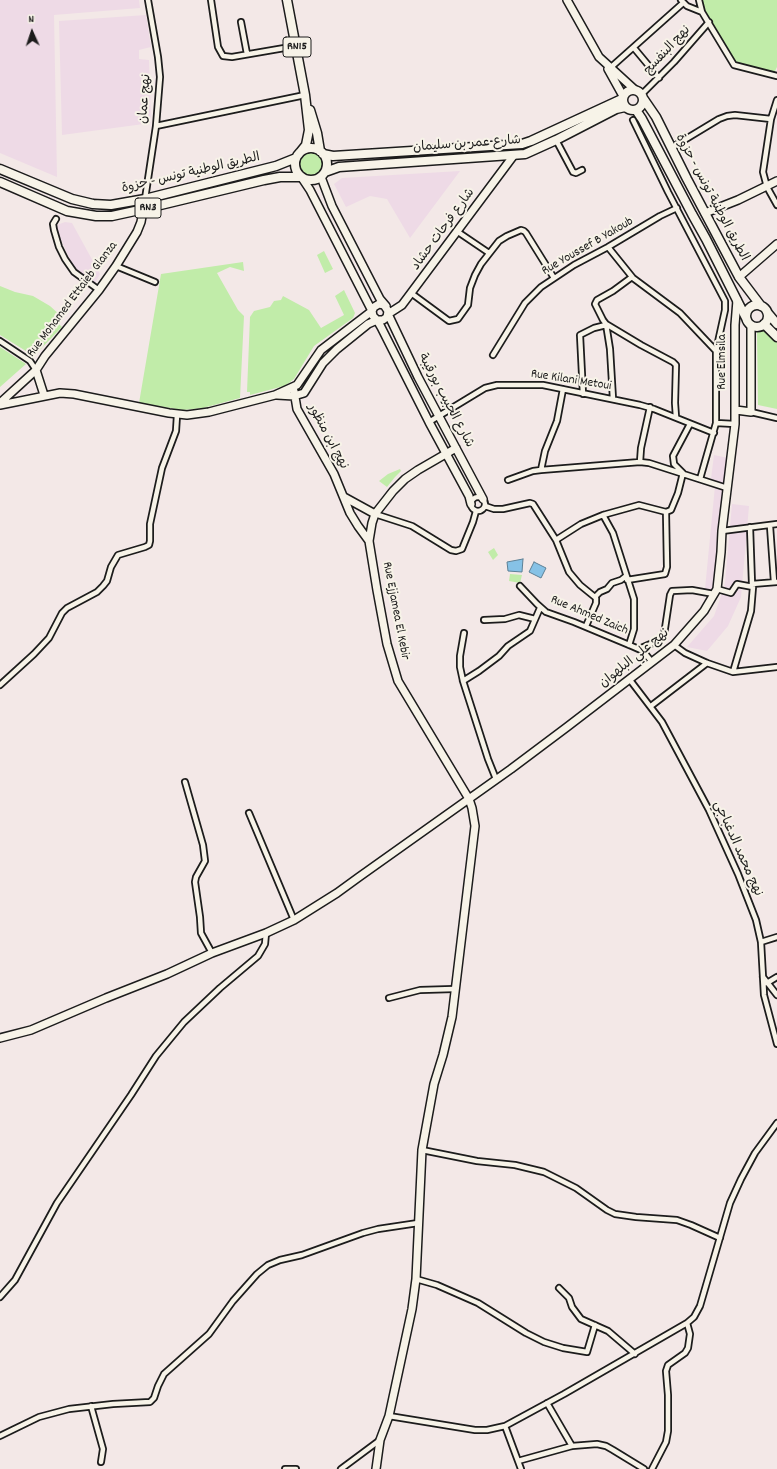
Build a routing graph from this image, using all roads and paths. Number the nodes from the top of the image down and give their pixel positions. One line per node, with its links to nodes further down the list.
1 (148, 0): 25 (street, نهج عمان)
2 (210, 0): 12 (street)
3 (287, 0): 10 (main road, RN15)
4 (568, 0): 13 (street)
5 (699, 0): 7 (street)
6 (682, 2): 7 (street); 11 (street)
7 (702, 12): 9 (street)
8 (241, 22): 12 (street)
9 (710, 22): 14 (street); 15 (street, نهج البنفسج)
10 (296, 46): 12 (street); 17 (main road, RN15)
11 (634, 48): 13 (street); 15 (street)
12 (247, 54)
13 (608, 67): 16 (street); 19 (street)
14 (777, 76)
15 (659, 78): 18 (street, نهج البنفسج)
16 (634, 89): 18 (main road); 19 (main road)
17 (305, 94): 25 (street); 28 (main road, RN15); 30 (main road, RN15)
18 (643, 96): 22 (main road); 27 (main road, الطريق الوطنية تونس - حزوة)
19 (623, 97): 21 (main road); 28 (main road, شارع عمر بن سليمان)
20 (777, 100): 23 (street)
21 (625, 107): 22 (main road); 26 (main road, شارع عمر بن سليمان)
22 (636, 110): 59 (main road, الطريق الوطنية تونس - حزوة)
23 (772, 119): 27 (street); 37 (street)
24 (633, 120): 40 (street)
25 (156, 126): 38 (street, نهج عمان)
26 (556, 140): 29 (main road, شارع عمر بن سليمان); 32 (street)
27 (671, 148): 42 (main road, الطريق الوطنية تونس - حزوة)
28 (321, 152): 30 (main road); 33 (main road)
29 (514, 155): 33 (main road, شارع عمر بن سليمان); 44 (street, شارع فرحات حشاد)
30 (297, 156): 34 (main road); 38 (main road, الطريق الوطنية تونس - حزوة / RN3)
31 (0, 170): 38 (main road, الطريق الوطنية تونس - حزوة / RN3)
32 (582, 170)
33 (323, 174): 34 (main road); 46 (street)
34 (301, 178): 41 (main road, الطريق الوطنية تونس - حزوة / RN3); 48 (street)
35 (777, 181): 37 (street)
36 (0, 182): 41 (main road, الطريق الوطنية تونس - حزوة / RN3)
37 (766, 187): 39 (street); 42 (street)
38 (146, 199): 41 (street, Rue Mohamed Ettaieb Glanza)
39 (777, 205)
40 (677, 208): 47 (street, Rue Youssef B Yakoub); 71 (street)
41 (144, 209): 50 (street, Rue Mohamed Ettaieb Glanza)
42 (705, 213): 53 (main road, الطريق الوطنية تونس - حزوة)
43 (56, 219): 57 (street)
44 (458, 232): 49 (street); 58 (street, شارع فرحات حشاد)
45 (777, 244): 53 (street)
46 (351, 245): 48 (street); 51 (street)
47 (608, 247): 52 (street); 54 (street, Rue Youssef B Yakoub)
48 (341, 250): 55 (street)
49 (489, 253): 54 (street); 58 (street)
50 (116, 266): 56 (street); 57 (street, Rue Mohamed Ettaieb Glanza)
51 (367, 274): 55 (street); 60 (street)
52 (632, 277): 66 (street); 71 (street)
53 (739, 277): 61 (main road, الطريق الوطنية تونس - حزوة)
54 (554, 278): 72 (street, Rue Youssef B Yakoub)
55 (356, 280): 62 (street)
56 (155, 282)
57 (98, 290): 73 (street, Rue Mohamed Ettaieb Glanza)
58 (412, 294): 63 (street, شارع فرحات حشاد)
59 (737, 300): 65 (main road, الطريق الوطنية تونس - حزوة); 83 (street, Rue Elmsila)
60 (386, 306): 62 (street); 63 (street)
61 (764, 309): 65 (main road); 67 (main road); 68 (main road, الطريق الوطنية تونس - حزوة)
62 (372, 311): 64 (street); 74 (street)
63 (388, 314): 64 (street); 86 (street, شارع الحبيب بورقيبة)
64 (377, 320): 79 (street); 89 (street, شارع الحبيب بورقيبة)
65 (749, 323): 67 (main road); 84 (street)
66 (606, 324): 76 (street); 80 (street); 87 (street)
67 (764, 324): 69 (main road)
68 (777, 324)
69 (777, 337)
70 (0, 341): 73 (street)
71 (716, 351): 90 (street)
72 (493, 355)
73 (36, 370): 77 (street); 81 (street, Rue Mohamed Ettaieb Glanza)
74 (293, 387): 78 (street); 79 (street, نهج ابن منظور)
75 (564, 389): 76 (street, Rue Kilani Metoui); 86 (street, Rue Kilani Metoui); 97 (street)
76 (583, 394): 80 (street, Rue Kilani Metoui)
77 (44, 395): 81 (street); 85 (street)
78 (275, 395): 79 (street); 85 (street)
79 (294, 396): 102 (street, نهج ابن منظور)
80 (612, 398): 82 (street, Rue Kilani Metoui)
81 (0, 404)
82 (650, 407): 87 (street, Rue Kilani Metoui); 96 (street)
83 (736, 410): 84 (street); 92 (street, نهج علي البلهوان)
84 (751, 412): 88 (street)
85 (177, 415): 135 (street)
86 (439, 416): 89 (street, Rue Kilani Metoui); 94 (street, شارع الحبيب بورقيبة)
87 (676, 417): 91 (street, Rue Kilani Metoui)
88 (777, 418)
89 (428, 422): 95 (street, شارع الحبيب بورقيبة)
90 (716, 423): 92 (street); 93 (street)
91 (690, 424): 93 (street, Rue Kilani Metoui); 98 (street)
92 (735, 424): 101 (street, نهج علي البلهوان)
93 (714, 433): 99 (street)
94 (456, 448): 95 (street, Rue Ejjamea El Kebir); 103 (street, شارع الحبيب بورقيبة)
95 (445, 453): 105 (street, شارع الحبيب بورقيبة); 107 (street, Rue Ejjamea El Kebir)
96 (640, 462): 97 (street); 98 (street)
97 (541, 470): 100 (street)
98 (683, 473): 99 (street); 106 (street)
99 (700, 478): 101 (street)
100 (508, 480)
101 (727, 488): 112 (street, نهج علي البلهوان)
102 (344, 497): 107 (street); 114 (street, نهج ابن منظور)
103 (483, 498): 104 (street); 105 (street)
104 (485, 506): 105 (street); 113 (street)
105 (474, 507): 107 (street)
106 (666, 512): 108 (street); 115 (street)
107 (375, 514): 114 (street, Rue Ejjamea El Kebir)
108 (603, 515): 113 (street); 115 (street)
109 (777, 524): 110 (street)
110 (770, 526): 111 (street); 116 (street)
111 (750, 528): 112 (street); 117 (street)
112 (722, 531): 119 (street, نهج علي البلهوان)
113 (556, 540): 120 (street)
114 (369, 541): 139 (street, Rue Ejjamea El Kebir)
115 (627, 578): 120 (street); 126 (street)
116 (775, 582): 117 (street)
117 (752, 585): 119 (street); 132 (street)
118 (520, 586): 121 (street, Rue Ahmed Zaich)
119 (716, 592): 127 (street, نهج علي البلهوان); 128 (street)
120 (595, 597): 124 (street)
121 (540, 608): 122 (street); 124 (street, Rue Ahmed Zaich)
122 (535, 619): 123 (street); 134 (street)
123 (484, 620)
124 (586, 626): 126 (street, Rue Ahmed Zaich)
125 (464, 634): 134 (street)
126 (630, 645): 128 (street, Rue Ahmed Zaich)
127 (674, 645): 129 (street, نهج علي البلهوان); 130 (street)
128 (639, 649): 129 (street, Rue Ahmed Zaich)
129 (652, 662): 133 (street, نهج علي البلهوان)
130 (707, 663): 132 (street); 136 (street)
131 (777, 667): 132 (street)
132 (733, 672)
133 (630, 680): 136 (street, نهج محمد الدغباجي); 137 (street, نهج علي البلهوان)
134 (463, 681): 137 (street)
135 (0, 685)
136 (651, 706): 144 (street, نهج محمد الدغباجي)
137 (496, 779): 139 (street, نهج علي البلهوان)
138 (185, 782): 145 (street)
139 (469, 799): 141 (street, نهج علي البلهوان); 149 (street, Rue Ejjamea El Kebir)
140 (249, 814): 141 (street)
141 (294, 920): 142 (street, نهج علي البلهوان)
142 (266, 933): 145 (street, نهج علي البلهوان); 160 (street)
143 (777, 937): 144 (street)
144 (761, 942): 146 (street, نهج محمد الدغباجي)
145 (212, 953): 152 (street, نهج علي البلهوان)
146 (763, 977): 148 (street); 153 (street, نهج محمد الدغباجي)
147 (777, 977): 148 (street)
148 (767, 983): 150 (street)
149 (454, 989): 151 (street); 155 (street, Rue Ejjamea El Kebir)
150 (777, 995)
151 (389, 998)
152 (0, 1038)
153 (777, 1044)
154 (777, 1123): 157 (street)
155 (422, 1150): 156 (street, Rue Ejjamea El Kebir); 157 (street)
156 (418, 1222): 158 (street, Rue Ejjamea El Kebir); 165 (street)
157 (720, 1238): 161 (street)
158 (416, 1279): 162 (street); 166 (street, Rue Ejjamea El Kebir)
159 (559, 1288): 162 (street)
160 (0, 1297)
161 (687, 1323): 163 (street); 179 (street)
162 (595, 1325): 163 (street)
163 (635, 1354): 164 (street)
164 (547, 1403): 167 (street); 170 (street)
165 (91, 1406): 168 (street); 172 (street)
166 (389, 1416): 167 (street); 169 (street, Rue Ejjamea El Kebir)
167 (504, 1426): 171 (street)
168 (0, 1436)
169 (380, 1440): 175 (street); 176 (street, Rue Ejjamea El Kebir)
170 (572, 1446): 171 (street); 178 (street)
171 (518, 1461): 177 (street)
172 (101, 1462)
173 (285, 1469): 174 (street)
174 (296, 1469)
175 (341, 1469)
176 (376, 1469)
177 (521, 1469)
178 (644, 1469)
179 (652, 1469)

